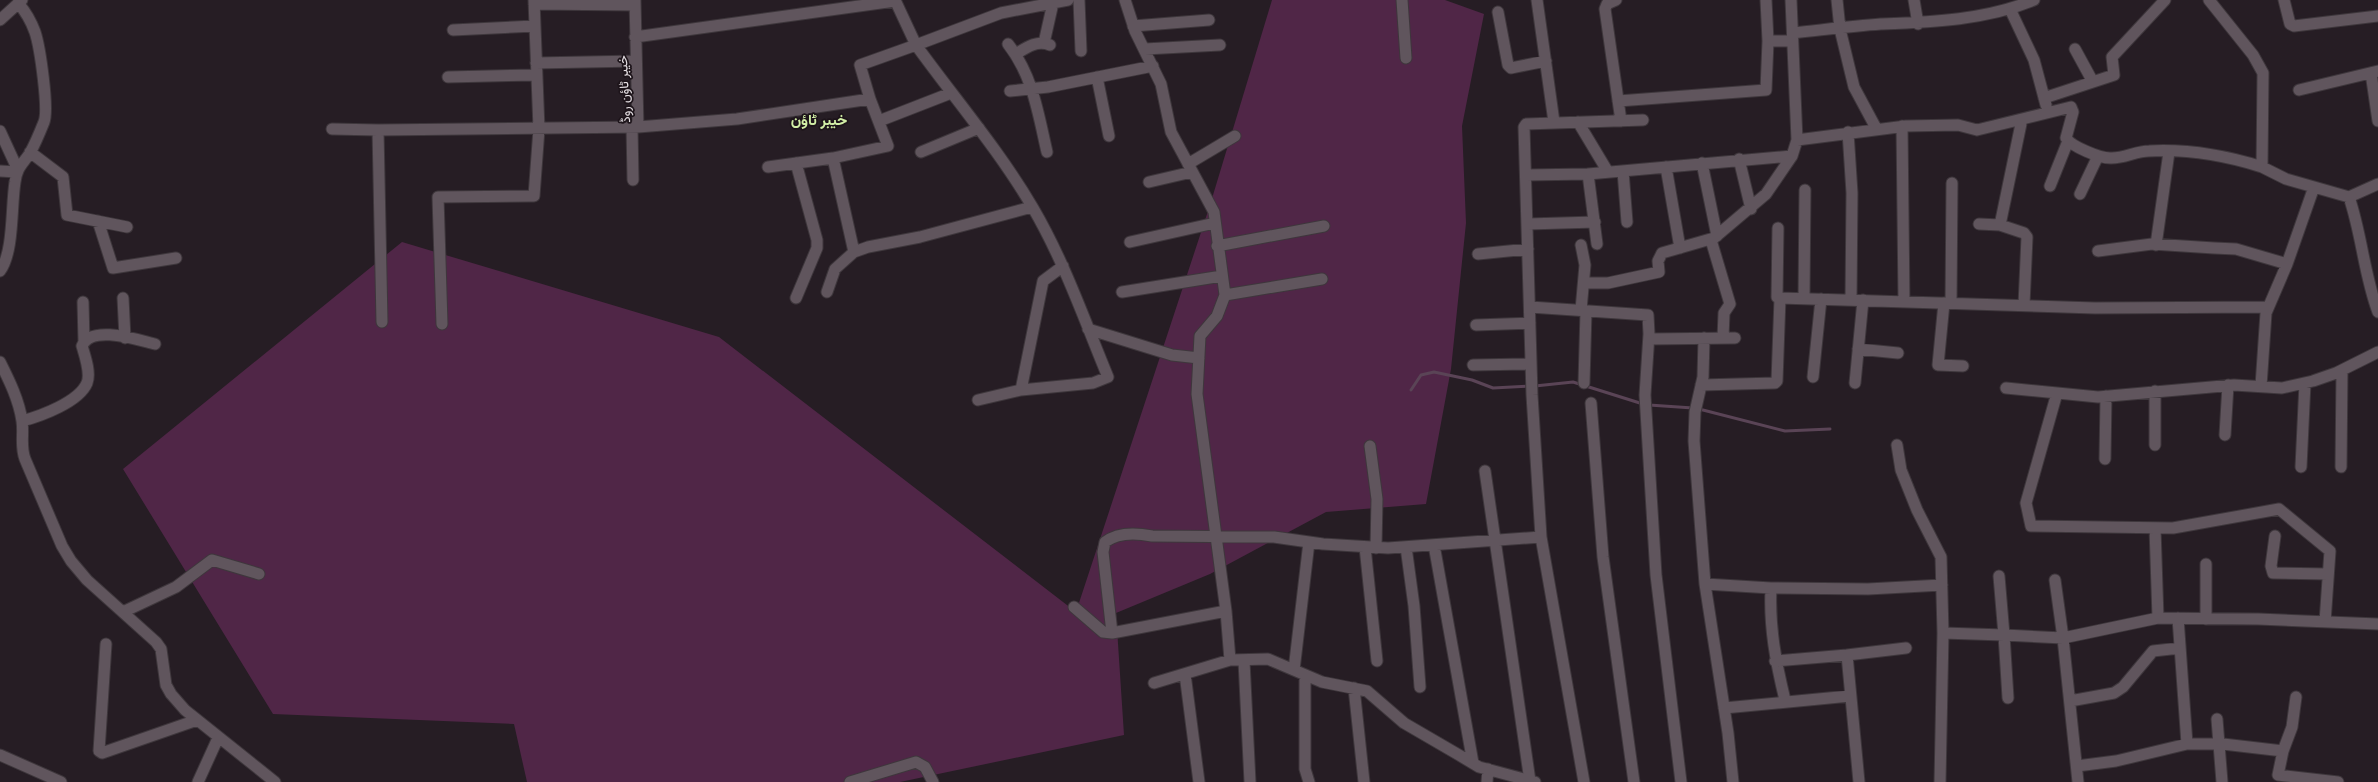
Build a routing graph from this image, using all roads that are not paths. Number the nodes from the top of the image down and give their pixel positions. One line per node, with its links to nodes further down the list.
1 (895, 0): 30 (street); 34 (street)
2 (1068, 0): 18 (street)
3 (1079, 0): 38 (street)
4 (1124, 0): 27 (street)
5 (1402, 0): 40 (street)
6 (1537, 0): 42 (street)
7 (1616, 0): 56 (street)
8 (1766, 0): 32 (street)
9 (1791, 0): 31 (street)
10 (1837, 0): 28 (street)
11 (1914, 0): 25 (street)
12 (2034, 0): 20 (street)
13 (2165, 0): 49 (street)
14 (2209, 0): 90 (street)
15 (2284, 0): 22 (street)
16 (20, 1): 23 (street); 78 (street)
17 (534, 2): 19 (street); 26 (street)
18 (1050, 2): 34 (street); 39 (street)
19 (635, 3): 30 (street, خیبر ٹاؤن روڈ)
20 (2015, 5): 25 (street); 54 (street)
21 (1498, 12): 42 (street)
22 (2378, 16)
23 (0, 20)
24 (1209, 20): 27 (street)
25 (1918, 24): 28 (street)
26 (535, 26): 29 (street); 43 (street)
27 (1133, 26): 36 (street)
28 (1840, 29): 31 (street); 68 (street)
29 (453, 30)
30 (635, 37): 41 (street, خیبر ٹاؤن روڈ)
31 (1792, 37): 32 (street); 76 (street)
32 (1768, 41): 56 (street)
33 (1008, 44): 39 (street)
34 (916, 45): 53 (street); 55 (street)
35 (1220, 45): 36 (street)
36 (1145, 49): 44 (street)
37 (2075, 49): 49 (street)
38 (1081, 51)
39 (1016, 54): 50 (street)
40 (1406, 58)
41 (636, 61): 43 (street); 66 (street, خیبر ٹاؤن روڈ)
42 (1546, 61): 63 (street)
43 (536, 63): 46 (street)
44 (1153, 66): 48 (street); 91 (street)
45 (2374, 72): 51 (street); 62 (street)
46 (535, 75): 47 (street); 70 (street)
47 (448, 77)
48 (1097, 77): 50 (street); 74 (street)
49 (2093, 82): 54 (street)
50 (1033, 88): 52 (street); 80 (street)
51 (2300, 90)
52 (1010, 91)
53 (951, 93): 60 (street); 67 (street)
54 (2044, 98): 57 (street)
55 (870, 99): 60 (street); 66 (street, خیبر ٹاؤن روڈ)
56 (1618, 101): 61 (street)
57 (2048, 113): 58 (street); 77 (street)
58 (2022, 119): 65 (street); 115 (street)
59 (1644, 120): 61 (street)
60 (879, 121): 84 (street)
61 (1621, 121): 64 (street)
62 (2378, 121)
63 (1554, 122): 64 (street); 96 (street)
64 (1578, 122): 95 (street)
65 (1902, 126): 68 (street); 148 (street)
66 (635, 127): 70 (street); 98 (street)
67 (979, 128): 79 (street); 107 (street)
68 (1876, 128): 73 (street)
69 (332, 129): 71 (street)
70 (538, 129): 71 (street); 157 (street)
71 (378, 130): 155 (street)
72 (0, 131): 92 (street)
73 (1848, 132): 76 (street); 145 (street)
74 (1109, 136)
75 (1235, 136): 91 (street)
76 (1797, 140): 82 (street)
77 (2068, 141): 83 (street); 102 (street)
78 (30, 152): 92 (street); 109 (street)
79 (921, 152)
80 (1046, 152)
81 (2169, 152): 83 (street); 90 (street); 123 (street)
82 (1792, 156): 85 (street); 108 (street)
83 (2098, 156): 105 (street)
84 (833, 158): 86 (street); 128 (street)
85 (1739, 159): 87 (street); 108 (street)
86 (796, 163): 89 (street); 141 (street)
87 (1702, 163): 88 (street); 119 (street)
88 (1666, 166): 94 (street); 125 (street)
89 (768, 167)
90 (2262, 167): 103 (street)
91 (1190, 168): 99 (street); 112 (street)
92 (17, 170): 93 (street); 133 (street)
93 (0, 171)
94 (1624, 171): 95 (street); 111 (street)
95 (1608, 172): 97 (street)
96 (1526, 174): 97 (street); 113 (street)
97 (1588, 174): 110 (street)
98 (633, 180)
99 (1149, 182)
100 (1952, 183): 149 (street)
101 (2378, 184): 106 (street)
102 (2050, 186)
103 (2314, 187): 106 (street); 131 (street)
104 (1805, 190): 143 (street)
105 (2080, 194)
106 (2350, 197): 154 (street)
107 (1032, 207): 128 (street); 132 (street)
108 (1751, 209): 119 (street)
109 (98, 221): 117 (street); 130 (street)
110 (1595, 222): 113 (street); 121 (street)
111 (1627, 222)
112 (1215, 223): 120 (street); 124 (street)
113 (1528, 224): 126 (street)
114 (1979, 224): 115 (street)
115 (2000, 225): 150 (street)
116 (1324, 226): 124 (street)
117 (126, 227)
118 (1778, 228): 142 (street)
119 (1714, 238): 125 (street); 162 (street)
120 (1130, 242)
121 (1597, 244)
122 (1581, 245): 136 (street)
123 (2156, 245): 127 (street); 131 (street)
124 (1217, 246): 134 (street)
125 (1680, 248): 136 (street)
126 (1528, 249): 129 (street); 151 (street)
127 (2098, 251)
128 (854, 252): 137 (street)
129 (1478, 254)
130 (176, 258)
131 (2286, 264): 152 (street)
132 (1063, 266): 159 (street); 184 (street)
133 (0, 271)
134 (1222, 276): 138 (street); 139 (street)
135 (1322, 279): 139 (street)
136 (1584, 282): 153 (street)
137 (827, 292)
138 (1122, 292)
139 (1225, 295): 170 (street)
140 (123, 298): 160 (street)
141 (796, 298)
142 (1780, 298): 143 (street); 180 (street)
143 (1804, 298): 144 (street)
144 (1821, 299): 145 (street); 176 (street)
145 (1851, 300): 146 (street)
146 (1863, 300): 148 (street); 167 (street)
147 (83, 302): 165 (street)
148 (1904, 302): 149 (street)
149 (1948, 303): 150 (street); 174 (street)
150 (2024, 305): 152 (street)
151 (1530, 307): 153 (street); 156 (street)
152 (2268, 307): 182 (street)
153 (1584, 311): 164 (street); 177 (street)
154 (2378, 312)
155 (382, 322)
156 (1530, 323): 158 (street); 172 (street)
157 (442, 324)
158 (1476, 325)
159 (1088, 329): 170 (street); 184 (street)
160 (125, 338): 165 (street); 166 (street)
161 (1704, 338): 162 (street); 164 (street); 180 (street)
162 (1723, 338): 163 (street)
163 (1735, 338)
164 (1649, 339): 272 (street)
165 (84, 342): 190 (street)
166 (156, 344)
167 (1858, 349): 169 (street); 178 (street)
168 (2378, 352): 175 (street)
169 (1898, 353)
170 (1199, 358): 201 (street)
171 (0, 362): 190 (street)
172 (1531, 364): 173 (street); 202 (street)
173 (1473, 365)
174 (1963, 366)
175 (2342, 370): 179 (street); 197 (street)
176 (1813, 377)
177 (1584, 383)
178 (1855, 383)
179 (2305, 383): 182 (street); 196 (street)
180 (1701, 385): 213 (street)
181 (2228, 385): 182 (street); 185 (street); 191 (street)
182 (2261, 386)
183 (2006, 388): 186 (street)
184 (1020, 390): 188 (street)
185 (2155, 390): 187 (street); 193 (street)
186 (2057, 393): 187 (street); 199 (street)
187 (2106, 396): 195 (street)
188 (978, 400)
189 (1591, 404): 271 (street)
190 (22, 421): 218 (street)
191 (2225, 435)
192 (1897, 445): 214 (street)
193 (2155, 445)
194 (1370, 446): 206 (street)
195 (2105, 459)
196 (2301, 467)
197 (2342, 467)
198 (1485, 471): 203 (street)
199 (2155, 528): 210 (street); 219 (street)
200 (2275, 536): 210 (street)
201 (1215, 537): 204 (street); 217 (street); 224 (street)
202 (1541, 537): 203 (street); 270 (street)
203 (1493, 540): 205 (street); 269 (street)
204 (1309, 542): 206 (street); 236 (street)
205 (1434, 545): 207 (street); 255 (street)
206 (1370, 547): 207 (street); 234 (street)
207 (1406, 547): 240 (street)
208 (2206, 564): 221 (street)
209 (259, 574): 218 (street)
210 (2328, 574): 222 (street)
211 (1999, 576): 226 (street)
212 (2055, 580): 227 (street)
213 (1705, 584): 215 (street); 247 (street)
214 (1942, 585): 215 (street); 225 (street)
215 (1771, 588): 235 (street)
216 (1074, 607): 224 (street)
217 (1226, 611): 224 (street); 232 (street)
218 (123, 612): 249 (street)
219 (2158, 618): 220 (street); 227 (street)
220 (2178, 618): 221 (street); 230 (street)
221 (2206, 619): 222 (street)
222 (2325, 622): 223 (street)
223 (2378, 624)
224 (1112, 633)
225 (1943, 634): 226 (street); 275 (street)
226 (2004, 635): 227 (street); 244 (street)
227 (2064, 638): 246 (street)
228 (106, 644): 249 (street)
229 (1906, 648): 231 (street)
230 (2180, 648): 246 (street); 251 (street)
231 (1847, 655): 235 (street); 242 (street)
232 (1230, 660): 233 (street); 237 (street)
233 (1244, 661): 236 (street); 265 (street)
234 (1377, 661)
235 (1775, 661): 245 (street)
236 (1294, 670): 238 (street)
237 (1185, 674): 239 (street); 264 (street)
238 (1305, 674): 241 (street); 266 (street)
239 (1154, 682)
240 (1420, 687)
241 (1354, 688): 255 (street); 267 (street)
242 (1850, 696): 245 (street); 274 (street)
243 (2296, 697): 253 (street)
244 (2008, 698)
245 (1785, 700): 247 (street)
246 (2070, 701): 256 (street)
247 (1724, 708): 273 (street)
248 (2217, 719): 252 (street)
249 (197, 720): 250 (street)
250 (218, 738): 260 (street); 261 (street)
251 (2187, 744): 252 (street); 256 (street)
252 (2220, 744): 253 (street); 277 (street)
253 (2283, 750): 278 (street)
254 (0, 755): 259 (street)
255 (1473, 763): 257 (street)
256 (2077, 766): 276 (street)
257 (1488, 769): 268 (street); 269 (street)
258 (869, 779): 262 (street); 263 (street)
259 (61, 782)
260 (198, 782)
261 (275, 782)
262 (850, 782)
263 (933, 782)
264 (1199, 782)
265 (1250, 782)
266 (1309, 782)
267 (1364, 782)
268 (1487, 782)
269 (1533, 782)
270 (1584, 782)
271 (1634, 782)
272 (1681, 782)
273 (1733, 782)
274 (1859, 782)
275 (1940, 782)
276 (2078, 782)
277 (2222, 782)
278 (2338, 782)

